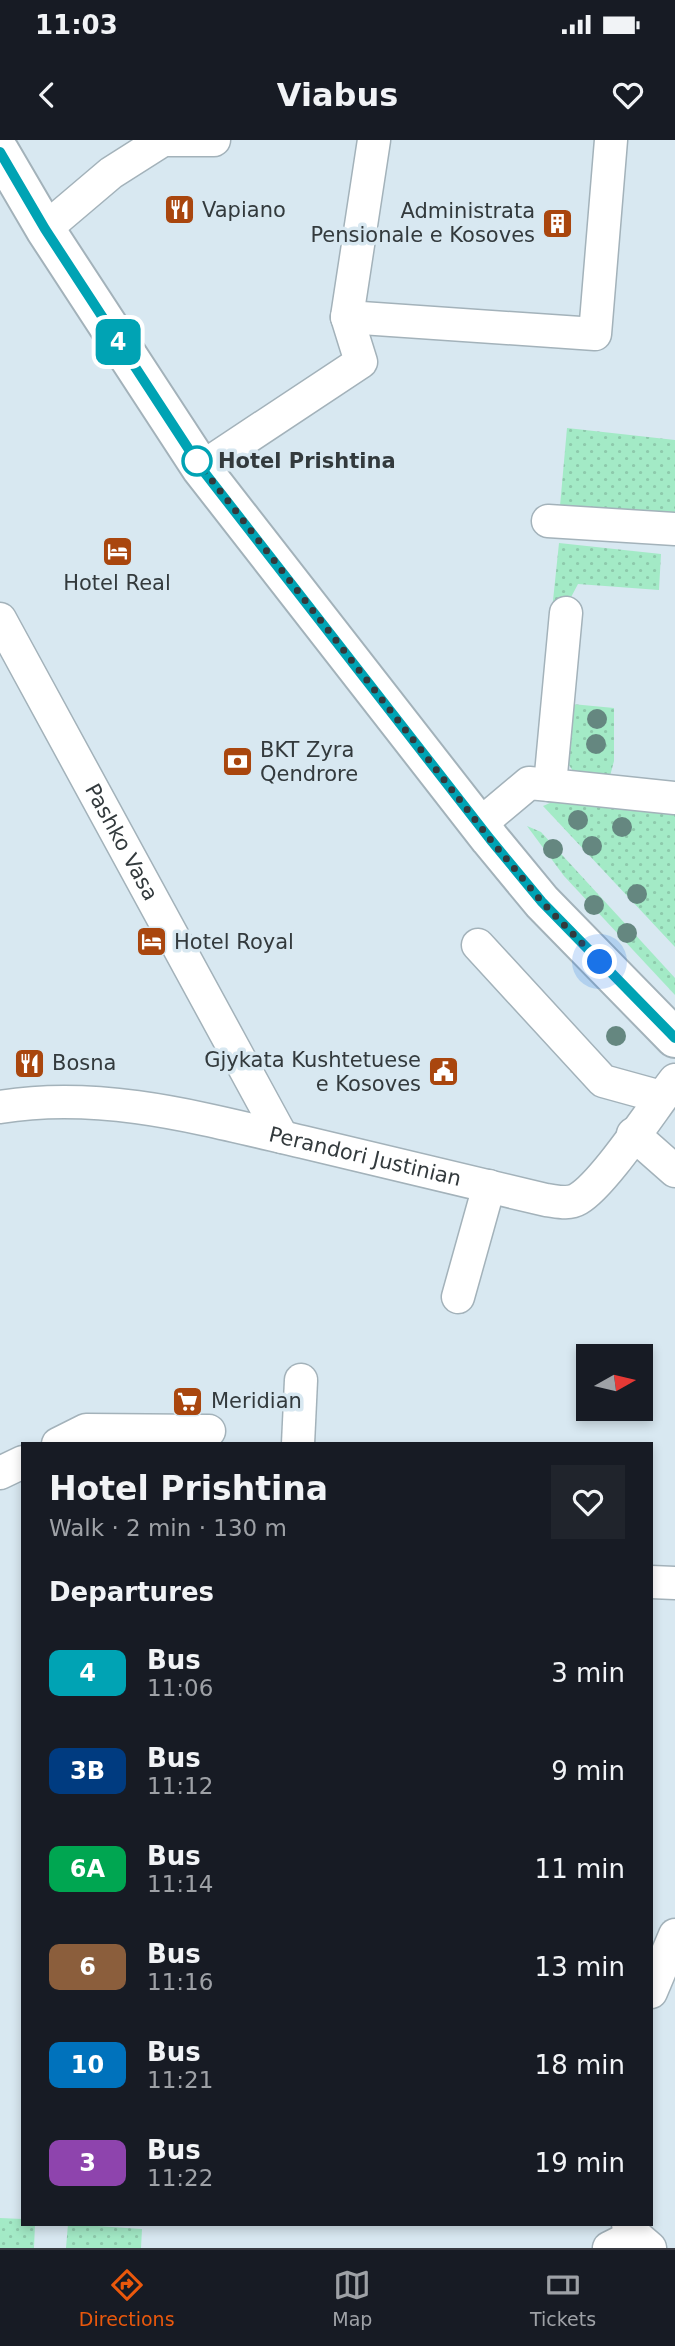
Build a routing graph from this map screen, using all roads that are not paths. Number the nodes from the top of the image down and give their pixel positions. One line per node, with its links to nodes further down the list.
1 (214, 140): 5 (street)
2 (374, 140): 6 (street)
3 (611, 140): 6 (street)
4 (0, 152): 5 (main road)
5 (45, 229): 7 (main road)
6 (347, 317): 7 (street)
7 (201, 468): 14 (main road)
8 (548, 521): 9 (street)
9 (675, 529)
10 (566, 613): 12 (street)
11 (0, 620): 20 (street, Pashko Vasa)
12 (550, 785): 13 (street); 14 (street)
13 (675, 798)
14 (479, 825): 16 (main road)
15 (478, 945): 17 (street)
16 (675, 1038)
17 (668, 1088): 19 (street, Perandori Justinian)
18 (0, 1107): 20 (street, Perandori Justinian)
19 (633, 1134): 21 (street); 22 (street, Perandori Justinian)
20 (282, 1137): 22 (street, Perandori Justinian)
21 (675, 1171)
22 (489, 1186): 23 (street)
23 (458, 1297)
24 (301, 1380): 28 (street)
25 (209, 1431): 26 (street)
26 (89, 1437): 27 (street)
27 (67, 1442)
28 (299, 1442)
29 (21, 1463): 30 (street)
30 (0, 1473)
31 (653, 1582): 32 (street)
32 (675, 1583)
33 (675, 1935): 34 (street)
34 (653, 1987)

